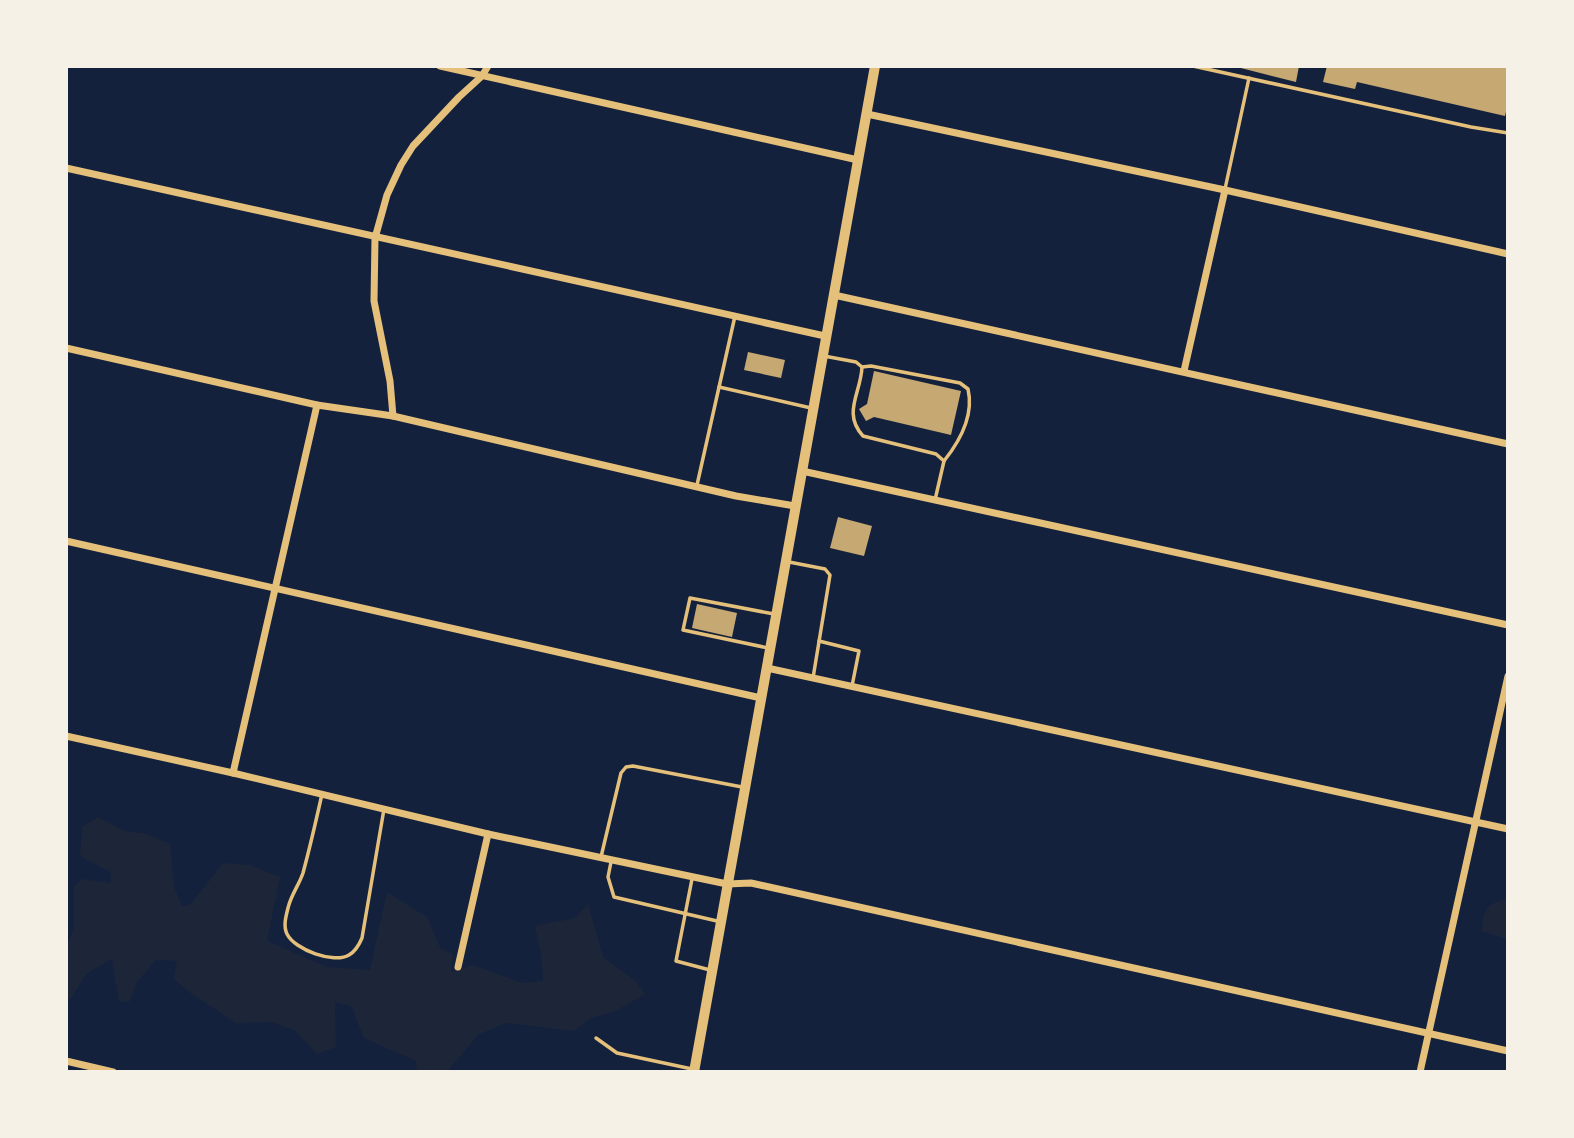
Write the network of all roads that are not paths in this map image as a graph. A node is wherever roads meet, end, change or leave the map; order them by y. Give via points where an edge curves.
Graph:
1 (440, 66) edge
2 (488, 66) edge
3 (875, 66) edge
4 (1193, 66) edge
5 (482, 76) junction
6 (1249, 78) junction
7 (867, 114) junction
8 (1507, 133) edge
9 (858, 160) junction
10 (66, 168) edge
11 (1225, 190) junction
12 (375, 237) junction
13 (1507, 254) edge
14 (834, 295) junction
15 (735, 316) junction
16 (825, 336) junction
17 (66, 348) edge
18 (822, 355) junction
19 (862, 367) junction
20 (1185, 371) junction
21 (719, 387) junction
22 (317, 405) junction
23 (813, 408) junction
24 (393, 416) junction
25 (1507, 444) edge
26 (944, 461) junction
27 (802, 471) junction
28 (697, 487) junction
29 (935, 500) junction
30 (795, 506) junction
31 (66, 541) edge
32 (785, 562) junction
33 (275, 587) junction
34 (776, 615) junction
35 (1507, 623) edge
36 (819, 641) junction
37 (770, 649) junction
38 (767, 668) junction
39 (1507, 676) edge
40 (813, 678) junction
41 (852, 687) junction
42 (761, 698) junction
43 (66, 736) edge
44 (233, 773) junction
45 (744, 788) junction
46 (322, 794) junction
47 (384, 809) junction
48 (1475, 822) junction
49 (1507, 830) edge
50 (488, 834) junction
51 (601, 858) junction
52 (611, 860) junction
53 (693, 877) junction
54 (727, 884) junction
55 (685, 914) junction
56 (720, 922) junction
57 (458, 967) dead end
58 (712, 970) junction
59 (1429, 1034) junction
60 (596, 1038) dead end
61 (1507, 1051) edge
62 (66, 1061) edge
63 (696, 1071) edge
64 (113, 1072) edge
65 (1420, 1072) edge

1 - 5 street
2 - 5 street
3 - 7 main road
4 - 6 lane
5 - 9 street
5 - 12 street via 459,96 401,165
6 - 8 lane
6 - 11 lane
7 - 9 main road
7 - 11 street
9 - 14 main road
10 - 12 street
11 - 13 street
11 - 20 street
12 - 15 street
12 - 24 street via 374,301
14 - 16 main road
14 - 20 street
15 - 16 street
15 - 21 lane
16 - 18 main road
17 - 22 street
18 - 19 lane
18 - 23 main road
19 - 26 lane via 852,415 855,427 863,436 936,454
19 - 26 lane via 960,383 968,389 964,427
20 - 25 street
21 - 23 lane
21 - 28 lane
22 - 24 street
22 - 33 street
23 - 27 main road
24 - 28 street
26 - 29 lane
27 - 29 street
27 - 30 main road
28 - 30 street
29 - 35 street
30 - 32 main road
31 - 33 street
32 - 34 main road
32 - 36 lane via 825,569 830,575
33 - 42 street
33 - 44 street
34 - 37 main road
34 - 37 lane via 690,598 683,630
36 - 40 lane
36 - 41 lane via 859,651
37 - 38 main road
38 - 40 street
38 - 42 main road
39 - 48 street
40 - 41 street
41 - 48 street
42 - 45 main road
43 - 44 street
44 - 46 street
45 - 51 lane via 626,767
45 - 54 main road
46 - 47 street
46 - 47 lane via 285,926 293,942 317,955 337,958 358,948
47 - 50 street
48 - 49 street
48 - 59 street
50 - 51 street
50 - 57 street
51 - 52 street
52 - 53 street
52 - 55 lane via 608,877 614,897
53 - 54 street
53 - 55 lane
54 - 56 main road
54 - 59 street via 751,883
55 - 56 lane
55 - 58 lane via 676,961
56 - 58 main road
58 - 63 main road
59 - 61 street
59 - 65 street
60 - 63 lane via 617,1053
62 - 64 street

